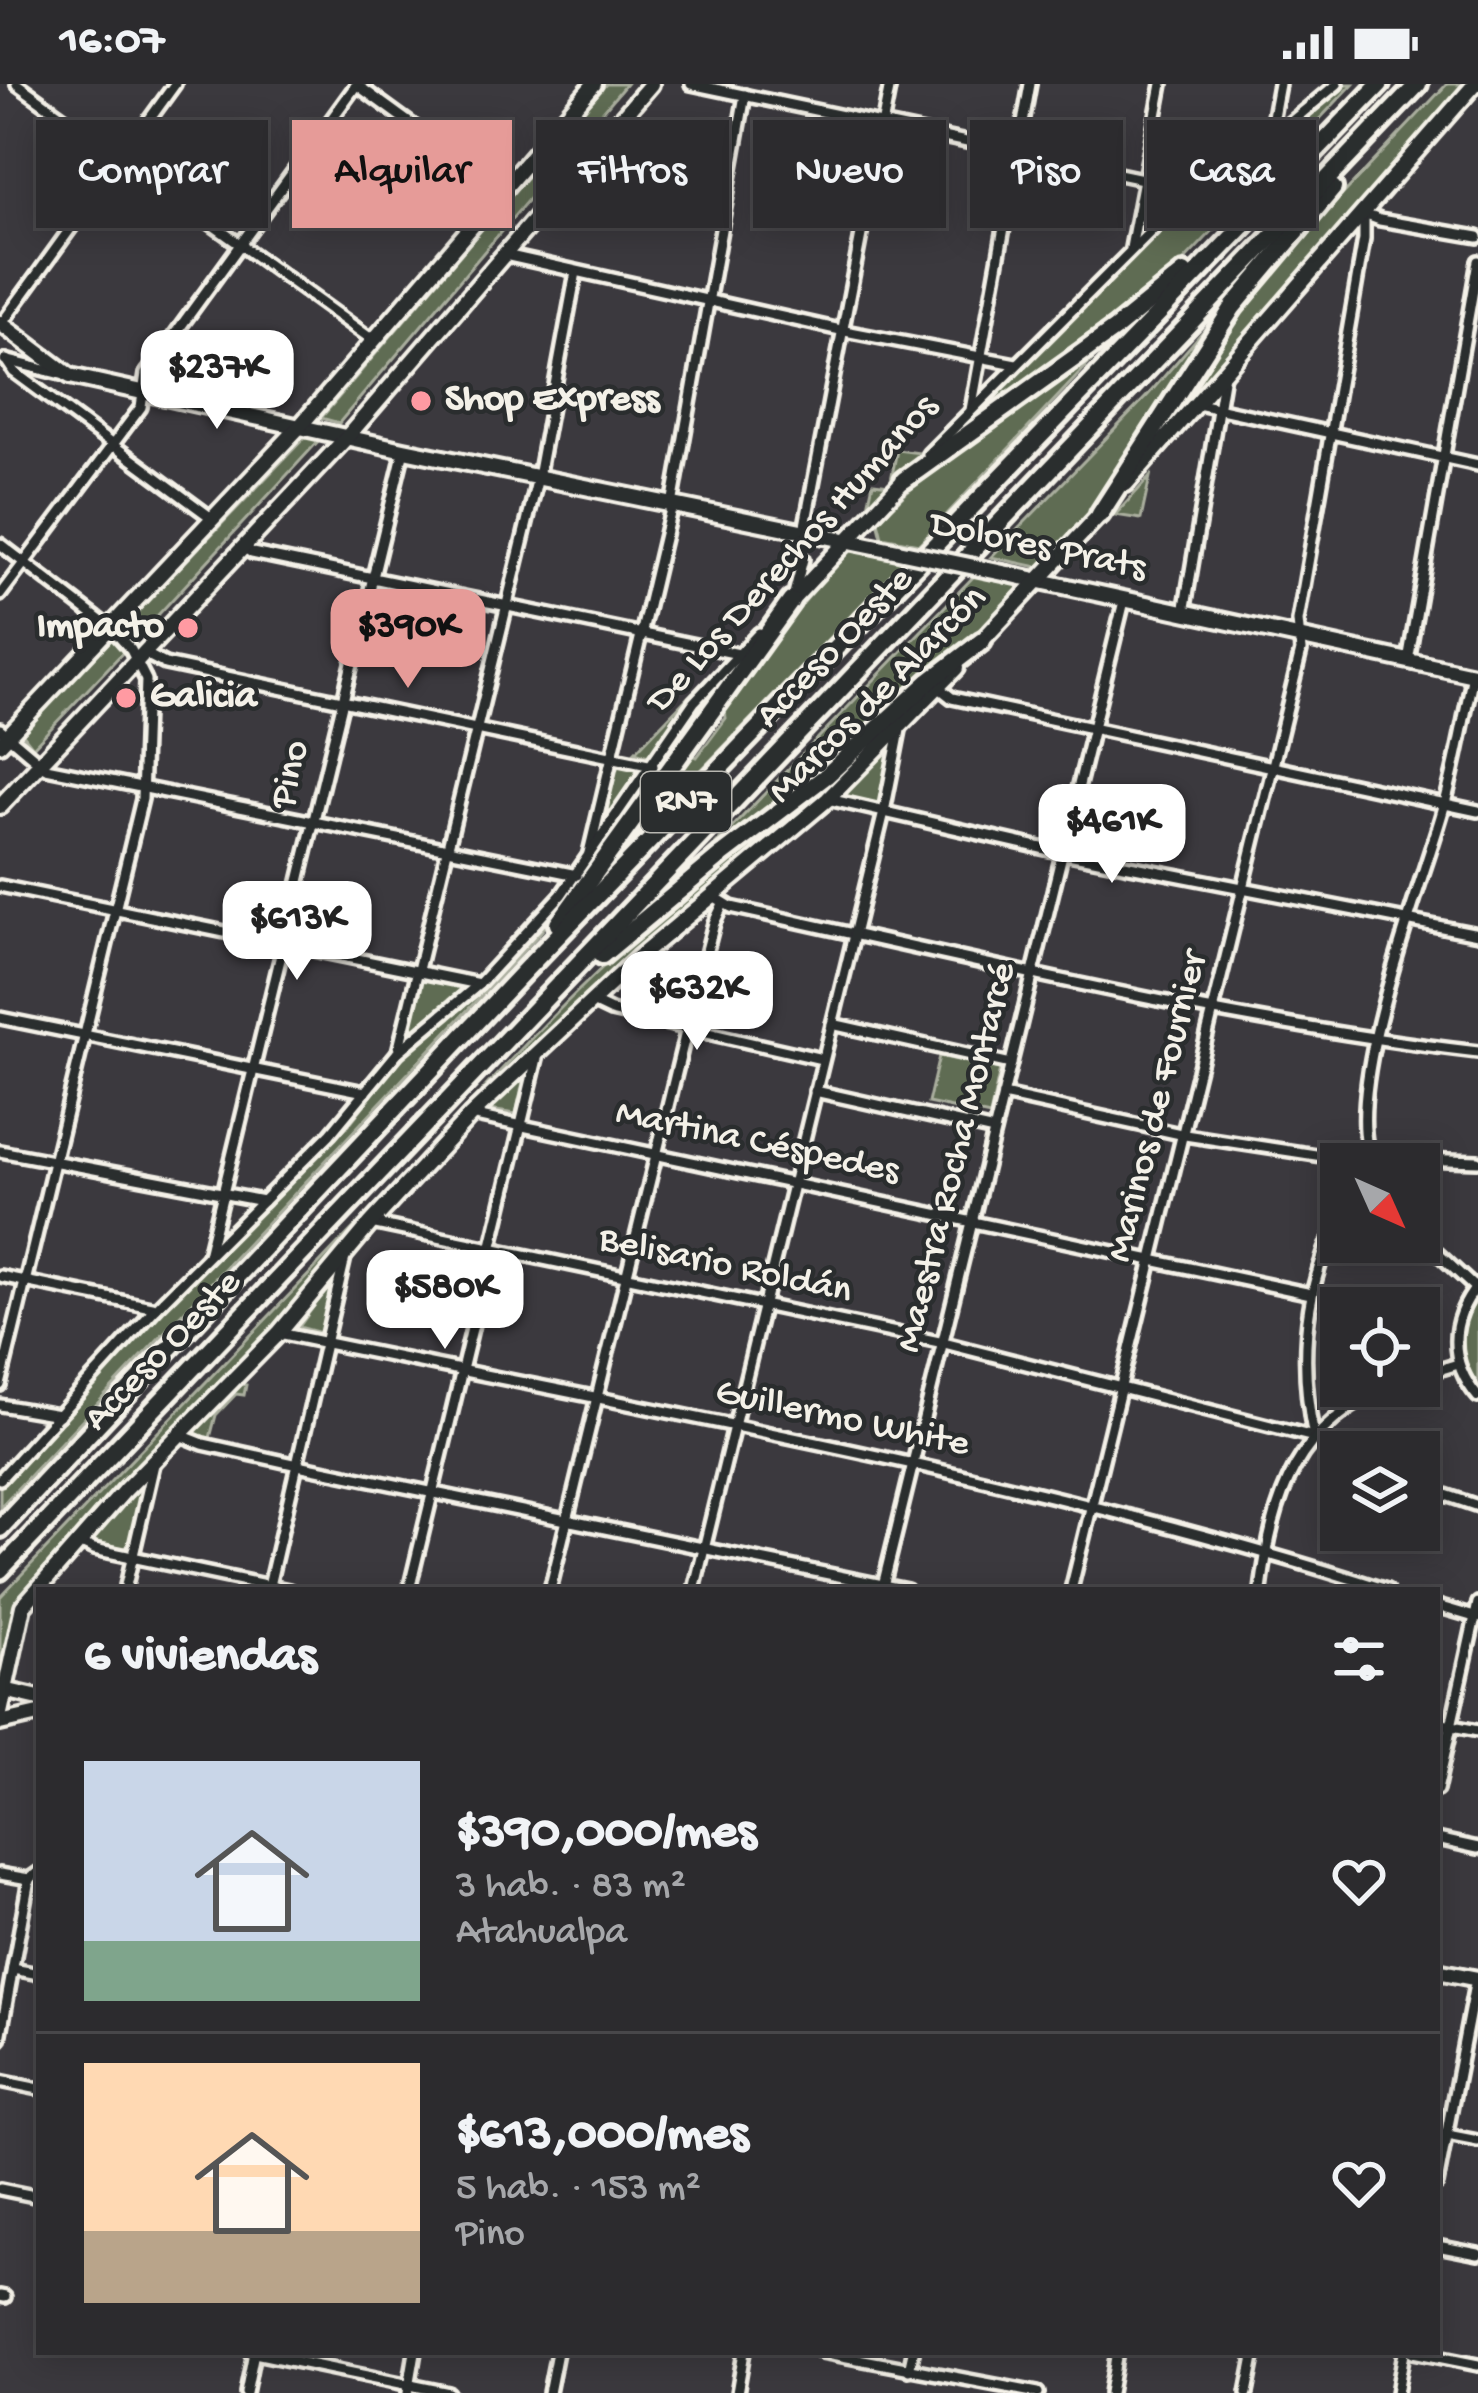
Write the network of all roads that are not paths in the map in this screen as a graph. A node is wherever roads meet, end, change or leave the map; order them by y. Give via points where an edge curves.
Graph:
1 (17, 84) edge
2 (175, 84) edge
3 (356, 84) edge
4 (594, 84) edge
5 (651, 84) edge
6 (691, 84) edge
7 (890, 84) edge
8 (1030, 84) edge
9 (1162, 84) edge
10 (1279, 84) edge
11 (1337, 84) edge
12 (1380, 84) edge
13 (1475, 84) edge
14 (1417, 86) edge
15 (746, 95) junction
16 (67, 120) edge
17 (149, 120) edge
18 (405, 120) edge
19 (864, 120) edge
20 (884, 120) edge
21 (1023, 120) edge
22 (1273, 120) edge
23 (1293, 120) edge
24 (1316, 151) edge
25 (1123, 176) edge
26 (512, 180) edge
27 (1144, 180) junction
28 (1147, 181) edge
29 (1364, 214) junction
30 (71, 228) edge
31 (216, 228) edge
32 (471, 228) edge
33 (864, 228) edge
34 (1003, 228) edge
35 (1153, 228) edge
36 (1238, 228) edge
37 (1241, 228) edge
38 (1478, 237) edge
39 (240, 245) junction
40 (1131, 248) junction
41 (504, 255) junction
42 (1478, 261) edge
43 (576, 272) junction
44 (709, 301) junction
45 (0, 325) edge
46 (845, 331) junction
47 (374, 341) junction
48 (980, 357) junction
49 (3, 360) edge
50 (1016, 364) junction
51 (1224, 374) junction
52 (70, 376) junction
53 (142, 392) junction
54 (1198, 404) junction
55 (971, 410) junction
56 (1220, 410) junction
57 (301, 424) junction
58 (1330, 434) junction
59 (347, 437) junction
60 (113, 445) junction
61 (404, 450) junction
62 (1444, 459) junction
63 (1478, 465) edge
64 (538, 477) junction
65 (904, 479) junction
66 (672, 505) junction
67 (1100, 514) junction
68 (213, 519) junction
69 (804, 531) junction
70 (848, 540) junction
71 (0, 544) edge
72 (245, 548) junction
73 (803, 559) dead end
74 (24, 562) junction
75 (371, 578) junction
76 (1040, 583) junction
77 (0, 595) edge
78 (792, 599) junction
79 (1124, 601) junction
80 (508, 605) junction
81 (1184, 613) junction
82 (110, 627) junction
83 (641, 634) junction
84 (1299, 638) junction
85 (982, 641) junction
86 (739, 654) junction
87 (140, 657) junction
88 (1408, 662) junction
89 (1476, 676) edge
90 (938, 687) junction
91 (340, 700) junction
92 (901, 725) junction
93 (476, 728) junction
94 (1093, 730) junction
95 (3, 736) edge
96 (611, 757) junction
97 (40, 764) junction
98 (653, 766) junction
99 (1272, 768) junction
100 (144, 788) junction
101 (828, 799) junction
102 (1445, 804) junction
103 (0, 806) edge
104 (1478, 811) edge
105 (884, 812) junction
106 (312, 822) junction
107 (447, 850) junction
108 (1063, 853) junction
109 (586, 862) junction
110 (577, 875) junction
111 (0, 886) edge
112 (1243, 890) junction
113 (719, 900) junction
114 (117, 910) junction
115 (1409, 922) junction
116 (854, 934) junction
117 (1478, 934) edge
118 (283, 945) junction
119 (526, 969) junction
120 (418, 971) junction
121 (1034, 971) junction
122 (479, 984) junction
123 (555, 993) junction
124 (590, 1001) junction
125 (1213, 1010) junction
126 (0, 1018) edge
127 (832, 1024) junction
128 (688, 1028) junction
129 (86, 1036) junction
130 (1374, 1040) junction
131 (539, 1050) junction
132 (398, 1052) junction
133 (1478, 1052) edge
134 (822, 1059) junction
135 (1011, 1064) junction
136 (253, 1070) junction
137 (814, 1090) junction
138 (365, 1092) junction
139 (1003, 1095) junction
140 (471, 1115) junction
141 (523, 1126) junction
142 (994, 1131) junction
143 (1185, 1135) junction
144 (1370, 1143) edge
145 (0, 1150) edge
146 (658, 1154) junction
147 (1320, 1156) edge
148 (1440, 1160) edge
149 (1478, 1161) edge
150 (56, 1162) junction
151 (794, 1181) junction
152 (222, 1196) junction
153 (263, 1202) junction
154 (975, 1220) junction
155 (370, 1223) junction
156 (491, 1250) junction
157 (346, 1253) junction
158 (208, 1255) junction
159 (1440, 1255) edge
160 (1154, 1258) junction
161 (1320, 1262) edge
162 (0, 1276) edge
163 (627, 1278) junction
164 (26, 1282) junction
165 (1476, 1287) edge
166 (1311, 1294) junction
167 (764, 1306) junction
168 (155, 1308) junction
169 (279, 1333) junction
170 (944, 1342) junction
171 (328, 1343) junction
172 (1458, 1364) junction
173 (1440, 1370) edge
174 (463, 1371) junction
175 (0, 1385) edge
176 (1123, 1386) junction
177 (1478, 1397) edge
178 (598, 1400) junction
179 (0, 1405) edge
180 (1352, 1407) edge
181 (59, 1415) junction
182 (733, 1427) junction
183 (178, 1434) junction
184 (1314, 1437) junction
185 (1320, 1440) edge
186 (155, 1458) junction
187 (913, 1463) junction
188 (298, 1465) junction
189 (0, 1479) edge
190 (433, 1492) junction
191 (1440, 1493) edge
192 (1478, 1506) edge
193 (1092, 1507) junction
194 (568, 1519) junction
195 (0, 1528) edge
196 (81, 1543) junction
197 (705, 1548) junction
198 (1265, 1551) junction
199 (132, 1557) junction
200 (0, 1570) edge
201 (40, 1587) edge
202 (125, 1587) edge
203 (264, 1587) edge
204 (268, 1587) edge
205 (410, 1587) edge
206 (551, 1587) edge
207 (695, 1587) edge
208 (883, 1587) edge
209 (1072, 1587) edge
210 (1261, 1587) edge
211 (1378, 1587) edge
212 (36, 1592) edge
213 (1478, 1603) edge
214 (1440, 1607) edge
215 (1476, 1618) edge
216 (4, 1690) junction
217 (36, 1697) edge
218 (0, 1713) edge
219 (36, 1715) edge
220 (0, 1723) edge
221 (1440, 1724) edge
222 (1452, 1727) junction
223 (1478, 1731) edge
224 (1440, 1777) edge
225 (1440, 1840) edge
226 (1478, 1848) edge
227 (0, 1874) edge
228 (34, 1876) edge
229 (13, 1969) junction
230 (1440, 1972) edge
231 (36, 1973) edge
232 (1477, 1979) edge
233 (0, 2034) edge
234 (0, 2080) edge
235 (36, 2088) edge
236 (1442, 2134) edge
237 (1478, 2141) edge
238 (0, 2189) edge
239 (36, 2197) edge
240 (1440, 2247) edge
241 (1478, 2254) edge
242 (252, 2355) edge
243 (266, 2355) edge
244 (415, 2355) edge
245 (556, 2355) edge
246 (743, 2355) edge
247 (836, 2355) edge
248 (912, 2355) edge
249 (1116, 2355) edge
250 (1254, 2355) edge
251 (1407, 2355) edge
252 (1424, 2355) edge
253 (1478, 2365) edge
254 (910, 2370) junction
255 (409, 2389) edge
256 (246, 2393) edge
257 (449, 2393) edge
258 (549, 2393) edge
259 (737, 2393) edge
260 (1038, 2393) edge
261 (1110, 2393) edge
262 (1247, 2393) edge
263 (1397, 2393) edge

1 - 16 street
2 - 17 street
3 - 18 street
3 - 39 street
4 - 26 street
5 - 41 street
6 - 15 street
7 - 20 street
8 - 21 street
9 - 27 street
10 - 22 street
11 - 23 street, De Los Derechos Humanos
12 - 24 highway, Acceso Oeste / RN7
13 - 29 street, Marcos de Alarcón
14 - 67 highway via 1234,307
14 - 123 highway, Acceso Oeste / RN7
15 - 19 street
15 - 44 street
25 - 27 street
27 - 28 street
27 - 40 street
29 - 38 street
29 - 51 street, Marcos de Alarcón
29 - 58 street, Marinos de Fournier
30 - 45 street
31 - 39 street
32 - 47 street
33 - 46 street
34 - 48 street
35 - 40 street, De Los Derechos Humanos
36 - 65 highway via 1115,329
37 - 119 highway, Acceso Oeste / RN7
39 - 47 street
39 - 53 street via 146,374
40 - 50 street, De Los Derechos Humanos
41 - 43 street
41 - 59 street
42 - 62 street
43 - 44 street
43 - 64 street
44 - 46 street
44 - 66 street
45 - 52 street
46 - 48 street
46 - 69 street
47 - 57 street
48 - 50 street
48 - 55 street
49 - 52 street
49 - 60 street
50 - 55 street, De Los Derechos Humanos
51 - 54 street, Marcos de Alarcón
51 - 56 street
52 - 53 street, Dolores Prats
53 - 57 street, Dolores Prats
53 - 60 street via 141,407
54 - 56 street
54 - 67 street, Marcos de Alarcón
55 - 65 street, De Los Derechos Humanos
56 - 58 street
56 - 81 street
57 - 59 street, Dolores Prats
57 - 68 street
58 - 62 street
58 - 84 street, Marinos de Fournier
59 - 61 street, Dolores Prats
59 - 72 street
60 - 68 street
60 - 74 street
61 - 64 street, Dolores Prats
61 - 75 street, Pino
62 - 63 street
62 - 88 street
64 - 66 street, Dolores Prats
64 - 80 street
65 - 70 street, De Los Derechos Humanos
66 - 69 street, Dolores Prats
66 - 83 street
67 - 76 street, Marcos de Alarcón
68 - 82 street
69 - 70 street, Dolores Prats
70 - 76 street, Dolores Prats, bridge
70 - 78 street, De Los Derechos Humanos
71 - 74 street
72 - 75 street
72 - 87 street
73 - 78 street
74 - 77 street
74 - 82 street
75 - 80 street
75 - 91 street, Pino
76 - 79 street, Dolores Prats
76 - 85 street, Marcos de Alarcón
78 - 86 street, De Los Derechos Humanos
78 - 119 highway
79 - 81 street, Dolores Prats
79 - 94 street, Maestra Rocha Montarcé
80 - 83 street
80 - 93 street
81 - 84 street, Dolores Prats
82 - 87 street
82 - 95 street
83 - 86 street
83 - 96 street
84 - 88 street, Dolores Prats
84 - 99 street, Marinos de Fournier
85 - 90 street, Marcos de Alarcón
85 - 123 highway
86 - 98 street, De Los Derechos Humanos via 694,702
87 - 91 street
87 - 97 street
87 - 100 street
88 - 89 street, Dolores Prats
89 - 102 street
90 - 92 street, Marcos de Alarcón
90 - 94 street via 952,698
91 - 93 street
91 - 106 street, Pino
92 - 101 street, Marcos de Alarcón
92 - 105 street
93 - 96 street
93 - 107 street
94 - 99 street
94 - 108 street, Maestra Rocha Montarcé
95 - 97 street
96 - 98 street
96 - 109 street
97 - 100 street
97 - 103 street
98 - 109 street, De Los Derechos Humanos
99 - 102 street
99 - 112 street, Marinos de Fournier
100 - 106 street
100 - 114 street
101 - 105 street
101 - 113 street, Marcos de Alarcón
102 - 104 street
102 - 115 street
105 - 108 street
105 - 116 street
106 - 107 street
106 - 118 street, Pino
107 - 110 street
107 - 120 street
108 - 112 street
108 - 121 street, Maestra Rocha Montarcé
109 - 110 street, De Los Derechos Humanos
110 - 122 street, De Los Derechos Humanos
111 - 114 street
112 - 115 street
112 - 125 street, Marinos de Fournier
113 - 116 street
113 - 124 street, Marcos de Alarcón
113 - 128 street
114 - 118 street
114 - 129 street
115 - 117 street
115 - 130 street
116 - 121 street
116 - 127 street
118 - 120 street
118 - 136 street, Pino
119 - 195 highway, Acceso Oeste / RN7
120 - 122 street
120 - 132 street
121 - 125 street
121 - 135 street, Maestra Rocha Montarcé
122 - 132 street, De Los Derechos Humanos
123 - 200 highway, Acceso Oeste / RN7
124 - 128 street
124 - 131 street, Marcos de Alarcón
125 - 130 street
125 - 143 street, Marinos de Fournier
126 - 129 street
127 - 134 street
127 - 135 street
128 - 134 street
128 - 146 street
129 - 136 street
129 - 150 street
130 - 133 street
130 - 144 street via 1364,1085
131 - 140 street, Marcos de Alarcón
131 - 141 street
132 - 138 street, De Los Derechos Humanos
134 - 137 street
135 - 139 street, Maestra Rocha Montarcé
136 - 138 street
136 - 152 street, Pino
137 - 142 street
137 - 151 street
138 - 153 street, De Los Derechos Humanos
139 - 142 street, Maestra Rocha Montarcé
139 - 143 street
140 - 141 street, Martina Céspedes
140 - 155 street, Marcos de Alarcón
141 - 146 street, Martina Céspedes
141 - 156 street
142 - 154 street, Maestra Rocha Montarcé
143 - 147 street
143 - 160 street, Marinos de Fournier
145 - 150 street
146 - 151 street, Martina Céspedes
146 - 163 street
148 - 149 street
150 - 152 street
150 - 164 street
151 - 154 street, Martina Céspedes
151 - 167 street
152 - 153 street
152 - 158 street, Pino
153 - 158 street, De Los Derechos Humanos
154 - 160 street, Martina Céspedes
154 - 170 street, Maestra Rocha Montarcé
155 - 156 street, Belisario Roldán
155 - 157 street, Marcos de Alarcón
156 - 163 street, Belisario Roldán
156 - 174 street
157 - 169 street, Marcos de Alarcón
157 - 171 street
158 - 168 street, De Los Derechos Humanos
159 - 165 street
160 - 166 street, Martina Céspedes
160 - 176 street, Marinos de Fournier
161 - 166 street
162 - 164 street
163 - 167 street, Belisario Roldán
163 - 178 street
164 - 168 street
164 - 175 street
165 - 172 street via 1460,1310
166 - 184 street via 1305,1330
167 - 170 street, Belisario Roldán
167 - 182 street
168 - 181 street, De Los Derechos Humanos
169 - 171 street, Guillermo White
169 - 183 street, Marcos de Alarcón
170 - 176 street, Belisario Roldán
170 - 187 street, Maestra Rocha Montarcé
171 - 174 street, Guillermo White
171 - 188 street
172 - 173 street
172 - 177 street
174 - 178 street, Guillermo White
174 - 190 street
176 - 184 street, Belisario Roldán
176 - 193 street, Marinos de Fournier
178 - 182 street, Guillermo White
178 - 194 street
179 - 181 street
180 - 184 street
181 - 189 street, De Los Derechos Humanos
182 - 187 street, Guillermo White
182 - 197 street
183 - 186 street, Marcos de Alarcón
183 - 188 street
184 - 185 street, Belisario Roldán
184 - 198 street via 1283,1488
186 - 196 street, Marcos de Alarcón
186 - 199 street
187 - 193 street, Guillermo White
187 - 208 street, Maestra Rocha Montarcé
188 - 190 street
188 - 204 street
190 - 194 street
190 - 205 street
191 - 192 street
193 - 198 street, Guillermo White
193 - 209 street, Marinos de Fournier
194 - 197 street
194 - 206 street
196 - 199 street
196 - 201 street, Marcos de Alarcón
197 - 207 street
197 - 208 street
198 - 210 street
198 - 211 street, Guillermo White
199 - 202 street
199 - 203 street
212 - 216 street, Marcos de Alarcón via 23,1606
213 - 215 street
214 - 215 street
215 - 222 street
216 - 217 street
216 - 218 street, Marcos de Alarcón
219 - 220 street
221 - 222 street
222 - 223 street
222 - 224 street
225 - 226 street
227 - 228 street
228 - 229 street
229 - 231 street
229 - 233 street
230 - 232 street
232 - 236 street
234 - 235 street
236 - 237 street
238 - 239 street
240 - 241 street
242 - 256 street
243 - 255 street
244 - 255 street
245 - 258 street
246 - 259 street
247 - 254 street
248 - 254 street
249 - 261 street
250 - 262 street
251 - 263 street
252 - 253 street
254 - 260 street
255 - 257 street

